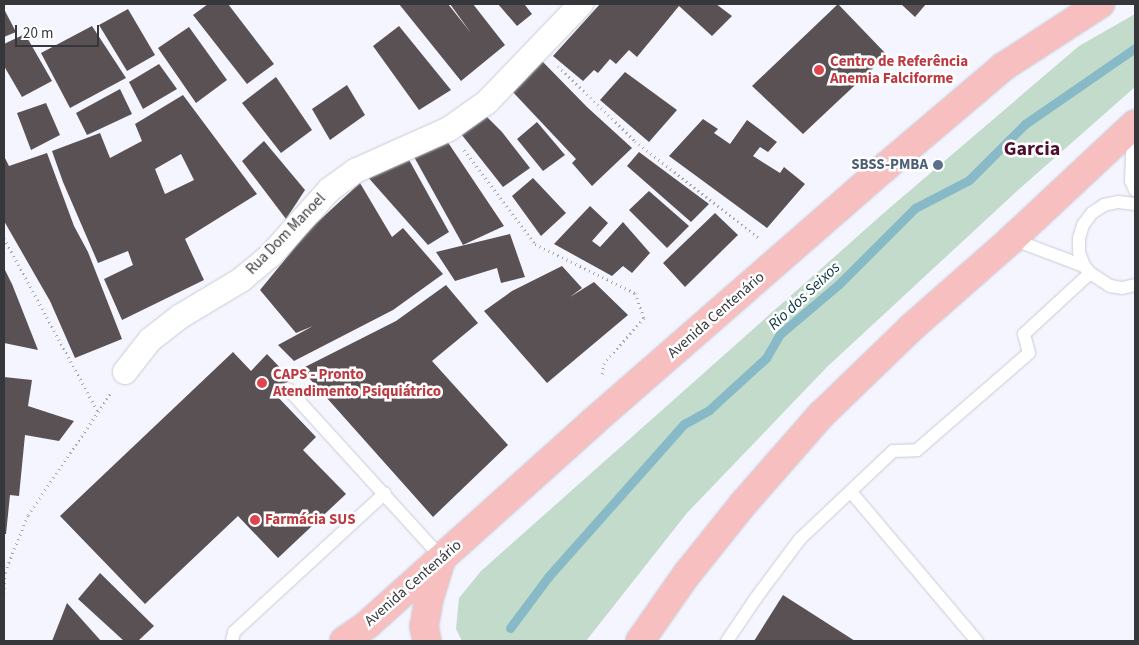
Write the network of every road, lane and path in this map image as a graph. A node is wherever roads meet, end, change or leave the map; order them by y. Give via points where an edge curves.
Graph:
1 (581, 4) edge
2 (1100, 4) edge
3 (539, 48) junction
4 (1135, 124) edge
5 (449, 129) junction
6 (1135, 190) edge
7 (1135, 204) edge
8 (4, 238) edge
9 (1012, 239) junction
10 (782, 257) junction
11 (1087, 270) junction
12 (1135, 285) edge
13 (125, 372) joint
14 (288, 389) dead end
15 (98, 412) junction
16 (594, 421) junction
17 (851, 492) junction
18 (385, 493) junction
19 (442, 558) junction
20 (4, 594) edge
21 (640, 640) edge
22 (232, 641) edge
23 (344, 641) edge
24 (427, 641) edge
25 (727, 641) edge
26 (977, 641) edge

1 - 3 street, Rua Dom Manoel
2 - 10 main road, Avenida Centenário via 1003,67
3 - 5 street, Rua Dom Manoel via 487,102
3 - 10 path via 635,141
4 - 6 lane via 1131,158
4 - 9 main road
5 - 13 street, Rua Dom Manoel via 355,171 329,190 270,256 241,280 181,316 150,340
5 - 16 path via 535,244 635,293 644,318 604,363
7 - 11 lane via 1118,202 1104,205 1083,224 1079,252
8 - 15 path
9 - 11 lane
9 - 21 main road via 912,327 820,415 686,574
10 - 16 main road, Avenida Centenário
11 - 12 lane via 1110,286
11 - 17 lane via 1024,334 1029,353 917,450 893,451
13 - 15 path
14 - 18 lane
15 - 20 path via 28,515 5,572
16 - 19 main road, Avenida Centenário
17 - 25 lane via 800,539
17 - 26 lane
18 - 19 lane
18 - 22 lane via 234,632
19 - 23 main road, Avenida Centenário
19 - 24 main road via 429,599 424,627

